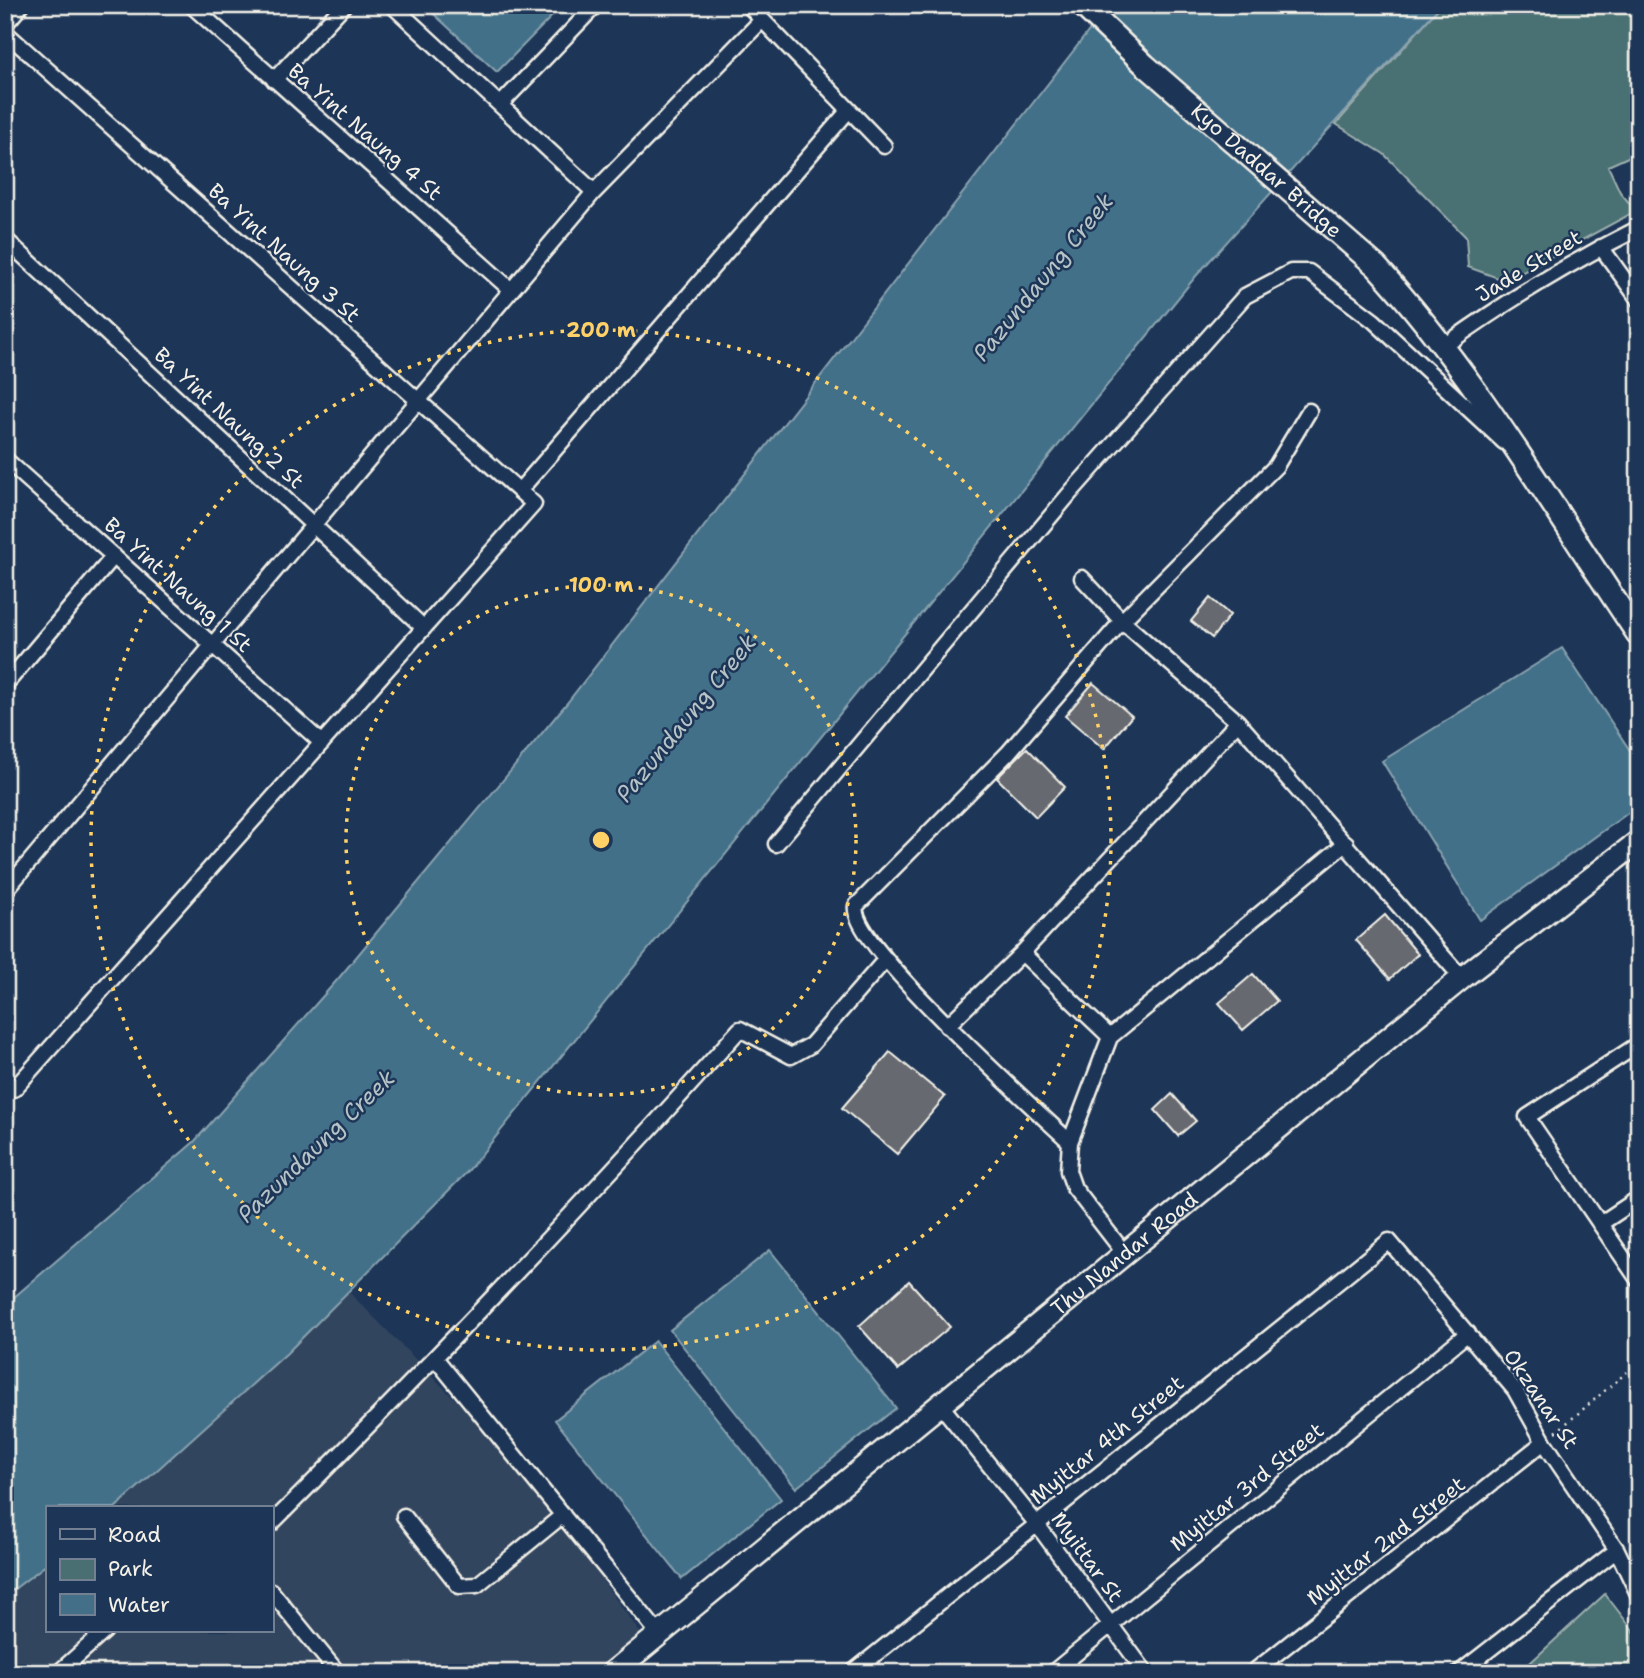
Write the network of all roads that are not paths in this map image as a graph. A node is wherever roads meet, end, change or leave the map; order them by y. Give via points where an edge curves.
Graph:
1 (17, 5) edge
2 (191, 5) edge
3 (344, 5) edge
4 (392, 5) edge
5 (596, 5) edge
6 (748, 5) edge
7 (1082, 5) edge
8 (5, 19) edge
9 (762, 20) junction
10 (5, 32) edge
11 (274, 80) junction
12 (500, 105) junction
13 (849, 110) junction
14 (884, 146) dead end
15 (594, 191) junction
16 (1639, 228) edge
17 (5, 239) edge
18 (1601, 247) junction
19 (511, 290) junction
20 (1639, 299) edge
21 (1440, 342) junction
22 (420, 402) junction
23 (1309, 411) dead end
24 (1517, 455) junction
25 (8, 467) edge
26 (520, 491) junction
27 (315, 527) junction
28 (114, 556) junction
29 (1082, 578) dead end
30 (1122, 621) junction
31 (1636, 626) edge
32 (424, 628) junction
33 (211, 644) junction
34 (5, 685) edge
35 (1238, 722) junction
36 (322, 743) junction
37 (1639, 841) edge
38 (1346, 842) junction
39 (776, 844) dead end
40 (5, 891) edge
41 (1022, 953) junction
42 (886, 958) junction
43 (1462, 978) junction
44 (947, 1026) junction
45 (1110, 1037) junction
46 (1639, 1044) edge
47 (8, 1089) edge
48 (1070, 1142) junction
49 (1639, 1198) edge
50 (1600, 1224) junction
51 (1389, 1241) joint
52 (1125, 1254) junction
53 (1639, 1281) edge
54 (1468, 1333) junction
55 (436, 1359) junction
56 (939, 1403) junction
57 (1544, 1442) junction
58 (563, 1515) junction
59 (404, 1517) dead end
60 (273, 1522) edge
61 (1036, 1523) junction
62 (1616, 1550) junction
63 (273, 1593) edge
64 (1639, 1595) edge
65 (1112, 1626) junction
66 (104, 1632) edge
67 (659, 1634) junction
68 (58, 1673) edge
69 (338, 1673) edge
70 (612, 1673) edge
71 (852, 1673) edge
72 (1052, 1673) edge
73 (1146, 1673) edge
74 (1252, 1673) edge
75 (1459, 1673) edge

1 - 8 main road
2 - 11 street, Ba Yint Naung 4 St
3 - 11 street
4 - 12 street
5 - 12 street
6 - 9 street
7 - 21 main road, Kyo Daddar Bridge via 1376,266
9 - 13 street
9 - 15 street
10 - 22 street, Ba Yint Naung 3 St
11 - 19 street, Ba Yint Naung 4 St
12 - 15 street
13 - 14 street
13 - 26 street
15 - 19 street
16 - 18 street, Jade Street
17 - 27 street, Ba Yint Naung 2 St
18 - 20 street
18 - 21 street, Jade Street
19 - 22 street
21 - 24 main road, Kyo Daddar Bridge
22 - 26 street, Ba Yint Naung 3 St
22 - 27 street
23 - 30 street via 1276,466
24 - 31 main road, Kyo Daddar Bridge
24 - 39 street via 1374,321 1309,272 1291,272 1245,296 1071,492
25 - 28 street, Ba Yint Naung 1 St
26 - 32 street, Ba Yint Naung 3 St via 534,504
27 - 32 street, Ba Yint Naung 2 St
27 - 33 street
28 - 33 street, Ba Yint Naung 1 St
28 - 34 street
29 - 30 street
30 - 35 street
30 - 42 street via 1009,753 856,906 857,920
32 - 36 street
33 - 36 street, Ba Yint Naung 1 St
33 - 40 street
35 - 38 street
35 - 41 street
36 - 47 street
37 - 43 main road, Thu Nandar Road
38 - 43 street
38 - 45 street
41 - 44 street
41 - 45 street
42 - 44 street
42 - 55 street via 811,1045 791,1056 740,1029
43 - 52 main road, Thu Nandar Road
44 - 48 street
45 - 48 street
46 - 50 street via 1527,1117
48 - 52 street via 1070,1180
49 - 50 street
50 - 53 street
51 - 54 street, Okzanar St
51 - 61 street, Myittar 4th Street
52 - 56 main road, Thu Nandar Road
54 - 57 street, Okzanar St via 1515,1390
54 - 65 street, Myittar 3rd Street
55 - 58 street
55 - 60 street
56 - 61 street, Myittar St
56 - 67 main road, Thu Nandar Road
57 - 62 street, Okzanar St
57 - 74 street, Myittar 2nd Street
58 - 59 street via 477,1585 467,1588 459,1586
58 - 67 street
61 - 65 street, Myittar St
61 - 71 street, Myittar 4th Street
62 - 64 street, Okzanar St
62 - 75 street
63 - 69 street
65 - 72 street, Myittar 3rd Street
65 - 73 street, Myittar St
66 - 68 street
67 - 70 main road, Thu Nandar Road

